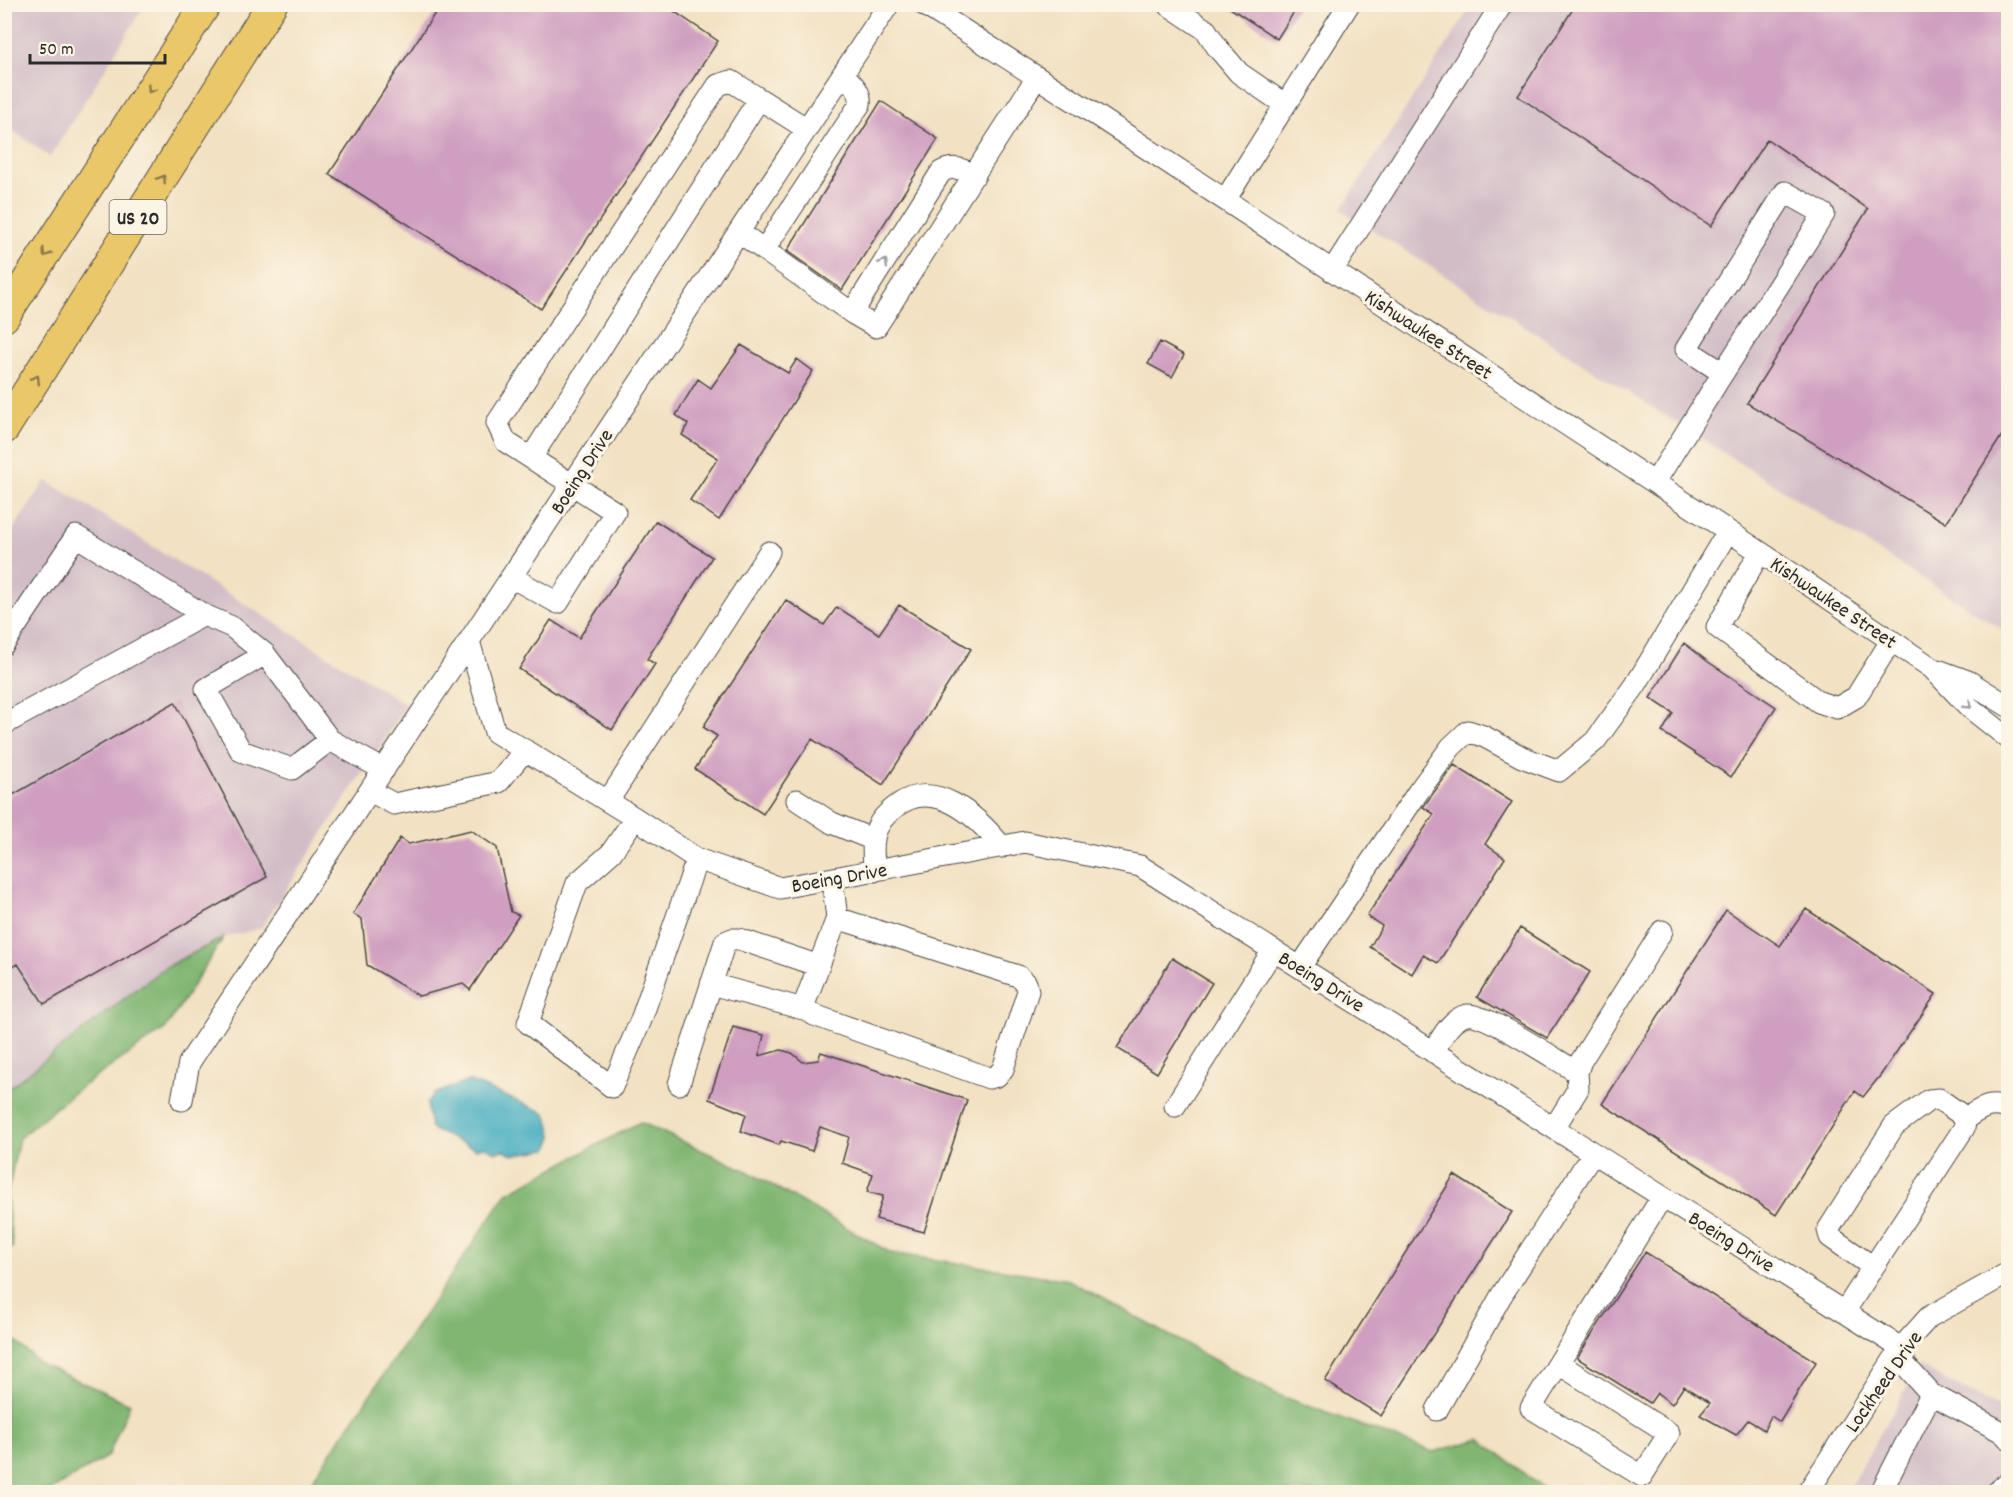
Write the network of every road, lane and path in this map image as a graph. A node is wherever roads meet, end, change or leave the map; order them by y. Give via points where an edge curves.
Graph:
1 (206, 4) edge
2 (272, 4) edge
3 (889, 4) edge
4 (923, 4) edge
5 (1167, 4) edge
6 (1349, 4) edge
7 (1502, 4) edge
8 (843, 74) junction
9 (1037, 78) junction
10 (759, 99) junction
11 (1284, 104) junction
12 (807, 129) junction
13 (975, 175) junction
14 (1225, 200) junction
15 (739, 232) junction
16 (764, 250) junction
17 (1332, 271) junction
18 (852, 313) junction
19 (4, 317) edge
20 (1723, 373) junction
21 (4, 429) edge
22 (531, 458) junction
23 (1654, 482) junction
24 (572, 485) junction
25 (1728, 531) junction
26 (769, 552) dead end
27 (1760, 552) junction
28 (511, 577) junction
29 (204, 615) junction
30 (469, 641) junction
31 (1891, 641) junction
32 (4, 644) edge
33 (266, 654) junction
34 (1932, 668) junction
35 (2008, 706) edge
36 (6, 721) edge
37 (2008, 738) edge
38 (330, 740) junction
39 (525, 750) junction
40 (384, 770) junction
41 (370, 791) junction
42 (797, 800) dead end
43 (608, 801) junction
44 (635, 818) junction
45 (874, 840) junction
46 (1002, 847) junction
47 (697, 859) junction
48 (874, 871) junction
49 (832, 879) junction
50 (837, 918) junction
51 (1662, 930) dead end
52 (1273, 950) junction
53 (819, 966) junction
54 (1300, 967) junction
55 (711, 984) junction
56 (807, 1010) junction
57 (1433, 1052) junction
58 (1577, 1072) junction
59 (679, 1084) dead end
60 (182, 1100) dead end
61 (1175, 1106) dead end
62 (2008, 1108) edge
63 (1966, 1118) junction
64 (1554, 1128) junction
65 (1593, 1153) junction
66 (1662, 1197) junction
67 (1873, 1267) junction
68 (2008, 1273) edge
69 (1844, 1312) junction
70 (1901, 1348) junction
71 (1558, 1364) junction
72 (1931, 1394) junction
73 (1437, 1410) dead end
74 (2008, 1438) edge
75 (2008, 1482) edge
76 (1808, 1492) edge
77 (1881, 1492) edge
78 (1997, 1492) edge

1 -> 19 highway, US 20
21 -> 2 highway, US 20
3 - 8 street, Boeing Drive
4 - 9 street, Kishwaukee Street
5 - 11 street via 1206,30 1239,73
6 - 11 street
7 - 17 street
8 - 12 street, Boeing Drive
8 - 16 street via 857,90 860,104
9 - 13 street
9 - 14 street, Kishwaukee Street
10 - 12 street
10 - 22 street
10 - 22 street via 731,81 718,85 497,423 506,442
11 - 14 street
12 - 15 street, Boeing Drive
18 -> 13 street via 941,172 959,168
13 - 18 street via 880,330
14 - 17 street, Kishwaukee Street
15 - 16 street
15 - 24 street, Boeing Drive
16 - 18 street
17 - 23 street, Kishwaukee Street
20 - 20 street via 1686,349 1785,192 1824,214
20 - 23 street
22 - 24 street
23 - 25 street, Kishwaukee Street
24 - 28 street, Boeing Drive
24 - 28 street via 615,512 558,603
25 - 27 street, Kishwaukee Street
25 - 54 street via 1635,686 1595,741 1559,771 1468,732 1451,747 1418,792
26 - 43 street
27 - 31 street, Kishwaukee Street
27 - 31 street via 1717,627 1819,702 1837,708 1856,697
28 - 30 street, Boeing Drive
29 - 32 street via 76,536
29 - 33 street via 232,627
29 - 36 street
30 - 39 street, Boeing Drive via 495,732
30 - 40 street
31 - 34 street, Kishwaukee Street
33 - 38 street
33 - 38 street via 206,689 241,751 292,770
34 - 35 street, Kishwaukee Street via 1968,681
34 -> 37 street, Kishwaukee Street via 1969,707
38 - 40 street
39 - 41 street via 499,782 394,804
39 - 43 street, Boeing Drive
40 - 41 street
41 - 60 street via 189,1063
42 - 45 street via 832,823
43 - 44 street, Boeing Drive
44 - 47 street, Boeing Drive
44 - 47 street via 611,854 577,883 528,1023 612,1087 641,1020
45 - 46 street via 880,820 902,801 925,795 947,800 983,824
45 - 48 street
46 - 48 street, Boeing Drive
46 - 52 street, Boeing Drive via 1025,842 1140,866
47 - 49 street, Boeing Drive via 780,888
48 - 49 street, Boeing Drive
49 - 50 street
50 - 53 street
50 - 56 street via 1018,976 1026,983 1028,991 1003,1069 988,1078
51 - 58 street
52 - 54 street, Boeing Drive
52 - 61 street
53 - 55 street via 732,939 724,942
53 - 56 street via 805,1002
54 - 57 street, Boeing Drive
55 - 56 street
55 - 59 street
57 - 58 street via 1448,1028 1468,1014 1486,1018
57 - 64 street, Boeing Drive
58 - 64 street via 1578,1089
62 - 63 street via 1983,1107
63 - 67 street via 1964,1128
63 - 67 street via 1939,1099 1929,1100 1894,1126 1828,1230 1830,1237
64 - 65 street, Boeing Drive
65 - 66 street, Boeing Drive
65 - 73 street via 1501,1296
66 - 69 street, Boeing Drive
66 - 71 street
67 - 69 street
68 - 70 street, Lockheed Drive via 1929,1317
69 - 70 street, Boeing Drive
70 - 72 street via 1905,1365
70 - 76 street, Lockheed Drive
71 - 71 street via 1531,1408 1642,1476 1669,1433
72 - 74 street
72 - 77 street
75 - 78 street

